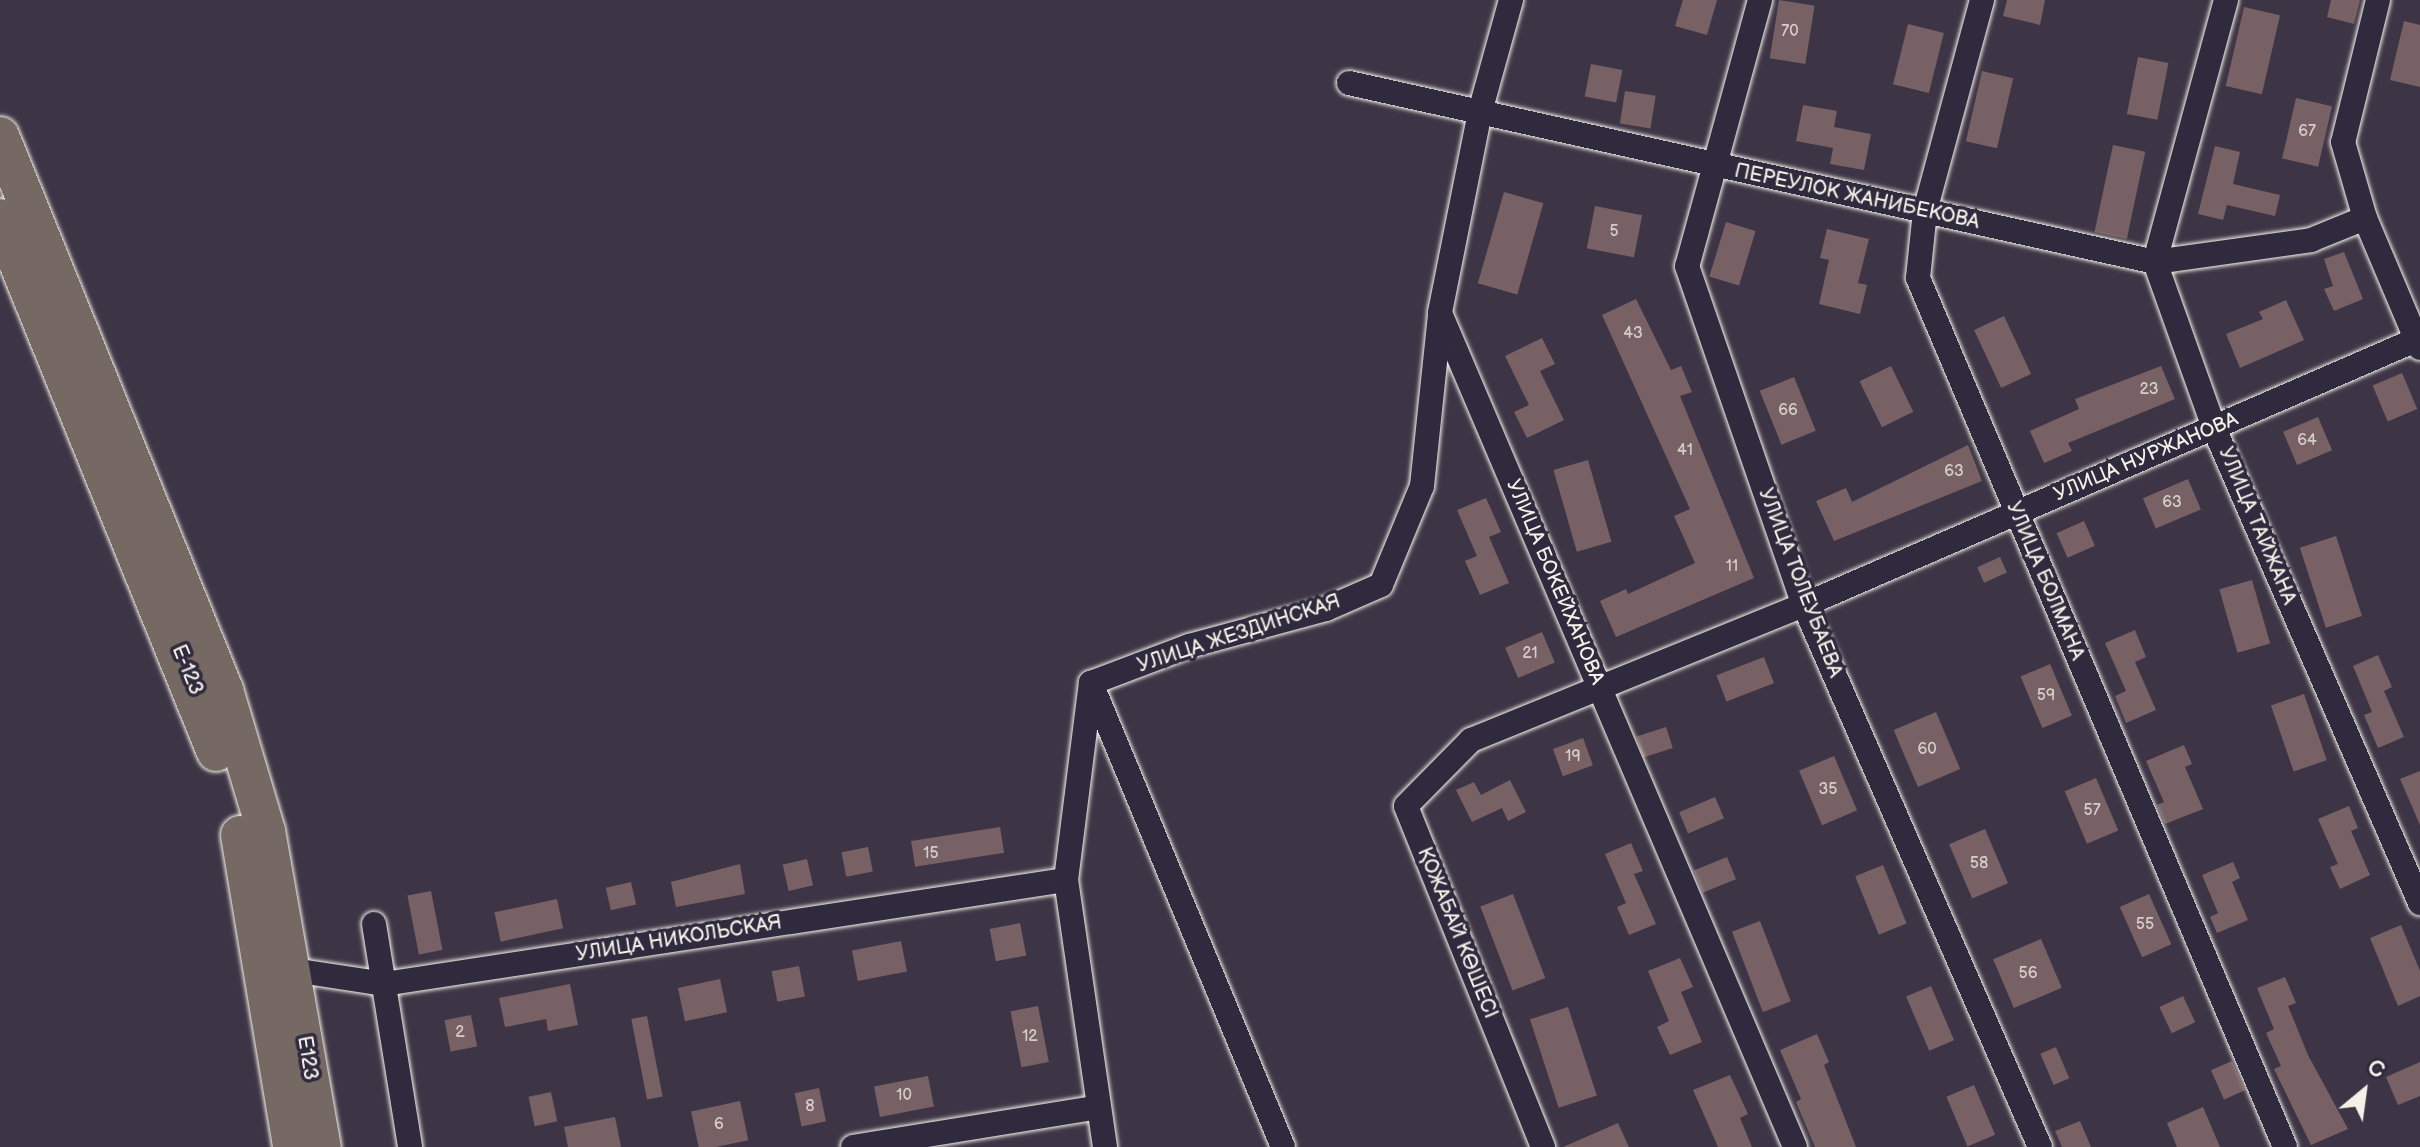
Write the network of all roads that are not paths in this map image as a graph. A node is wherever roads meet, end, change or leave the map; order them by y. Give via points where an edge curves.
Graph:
1 (1511, 0) edge
2 (1760, 0) edge
3 (1982, 0) edge
4 (2226, 0) edge
5 (2378, 0) edge
6 (1349, 83) dead end
7 (1480, 112) junction
8 (0, 136) edge
9 (1714, 168) junction
10 (1925, 211) junction
11 (0, 218) edge
12 (2365, 218) junction
13 (2155, 262) junction
14 (1440, 313) junction
15 (2419, 342) edge
16 (2214, 428) junction
17 (2016, 513) junction
18 (1804, 605) junction
19 (1091, 683) junction
20 (1602, 691) junction
21 (1471, 740) joint
22 (1066, 880) junction
23 (2420, 903) edge
24 (374, 924) dead end
25 (293, 970) junction
26 (384, 984) junction
27 (1099, 1107) junction
28 (292, 1147) edge
29 (322, 1147) edge
30 (410, 1147) edge
31 (853, 1147) edge
32 (1105, 1147) edge
33 (1283, 1147) edge
34 (1543, 1147) edge
35 (1795, 1147) edge
36 (2040, 1147) edge
37 (2285, 1147) edge

1 - 7 street
2 - 9 street, УЛИЦА ТОЛЕУБАЕВА
3 - 10 street, УЛИЦА БОЛМАНА
4 - 13 street
5 - 12 street via 2343,142
6 - 7 street, ПЕРЕУЛОК ЖАНИБЕКОВА
7 - 9 street, ПЕРЕУЛОК ЖАНИБЕКОВА
7 - 14 street
8 - 25 main road, Е-123 via 224,690 266,831
9 - 10 street, ПЕРЕУЛОК ЖАНИБЕКОВА
9 - 18 street, УЛИЦА ТОЛЕУБАЕВА via 1687,266
10 - 13 street, ПЕРЕУЛОК ЖАНИБЕКОВА
10 - 17 street, УЛИЦА БОЛМАНА via 1918,278
11 - 28 main road, Е-123 via 206,718 242,841
12 - 13 street, ПЕРЕУЛОК ЖАНИБЕКОВА via 2311,240
12 - 15 street
13 - 16 street, УЛИЦА ТАЙЖАНА
14 - 19 street, УЛИЦА ЖЕЗДИНСКАЯ via 1422,486 1381,585 1326,609 1189,646
14 - 20 street, УЛИЦА БОКЕЙХАНОВА
15 - 16 street, УЛИЦА НУРЖАНОВА
16 - 17 street, УЛИЦА НУРЖАНОВА
16 - 23 street, УЛИЦА ТАЙЖАНА
17 - 18 street, УЛИЦА НУРЖАНОВА
17 - 37 street, УЛИЦА БОЛМАНА
18 - 20 street, УЛИЦА НУРЖАНОВА
18 - 36 street, УЛИЦА ТОЛЕУБАЕВА
19 - 22 street
19 - 33 street
20 - 21 street, УЛИЦА НУРЖАНОВА
20 - 35 street, УЛИЦА БОКЕЙХАНОВА
21 - 34 street, ҚОЖАБАЙ КӨШЕСІ via 1406,806
22 - 26 street, УЛИЦА НИКОЛЬСКАЯ
22 - 27 street
24 - 26 street
25 - 26 street, УЛИЦА НИКОЛЬСКАЯ
25 - 29 main road, Е123
26 - 30 street
27 - 31 street
27 - 32 street

